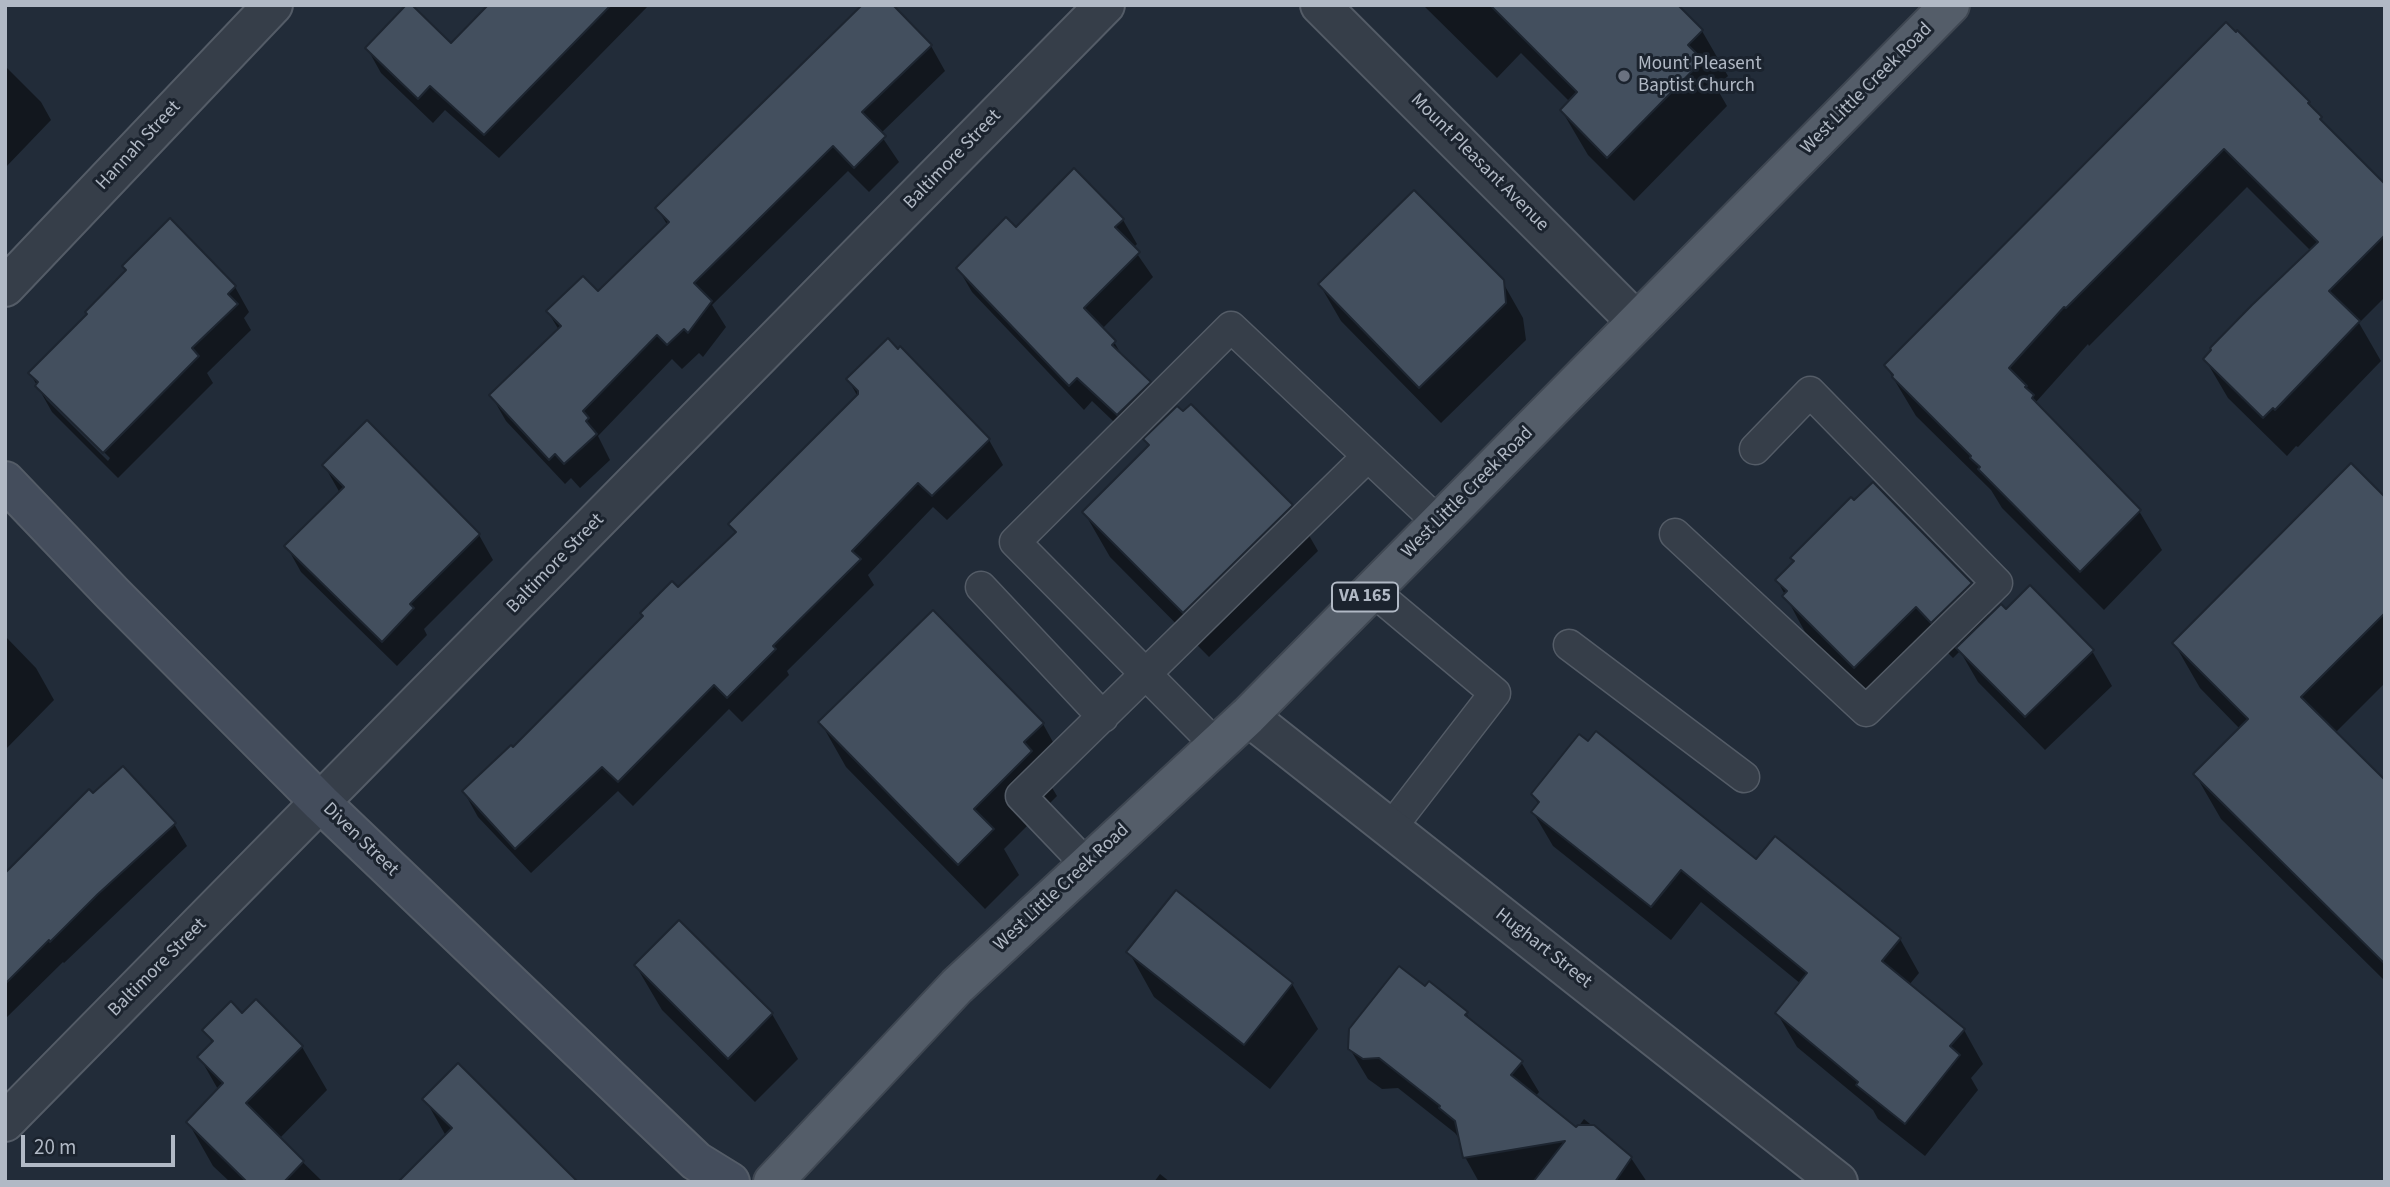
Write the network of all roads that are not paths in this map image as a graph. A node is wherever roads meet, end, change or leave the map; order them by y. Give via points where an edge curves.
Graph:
1 (272, 5) edge
2 (1105, 5) edge
3 (1320, 5) edge
4 (1950, 5) edge
5 (5, 287) edge
6 (1637, 322) junction
7 (1755, 449) dead end
8 (1368, 456) junction
9 (5, 481) edge
10 (1438, 522) junction
11 (1675, 534) dead end
12 (981, 587) dead end
13 (1372, 590) junction
14 (1569, 645) dead end
15 (1146, 674) junction
16 (1248, 716) junction
17 (1103, 717) junction
18 (1216, 745) junction
19 (1744, 777) dead end
20 (321, 803) junction
21 (1390, 829) junction
22 (1087, 865) junction
23 (5, 1122) edge
24 (730, 1182) edge
25 (773, 1182) edge
26 (1838, 1182) edge

1 - 5 street, Hannah Street
2 - 20 street, Baltimore Street
3 - 6 street, Mount Pleasant Avenue
4 - 6 main road, West Little Creek Road / VA 165
6 - 10 main road, West Little Creek Road / VA 165
7 - 11 lane via 1810,392 1997,583 1866,711
8 - 10 lane
8 - 15 lane
8 - 15 lane via 1231,327 1016,542
9 - 20 main road, Diven Street
10 - 13 main road, West Little Creek Road / VA 165
12 - 17 lane
13 - 16 main road, West Little Creek Road / VA 165
13 - 21 lane via 1495,693
14 - 19 lane
15 - 17 lane
15 - 18 lane
16 - 18 main road, West Little Creek Road / VA 165
16 - 21 street, Hughart Street
17 - 22 lane via 1021,796
18 - 22 main road, West Little Creek Road / VA 165
20 - 23 street, Baltimore Street
20 - 24 main road, Diven Street via 696,1161
21 - 26 street, Hughart Street
22 - 25 main road, West Little Creek Road / VA 165 via 957,986

